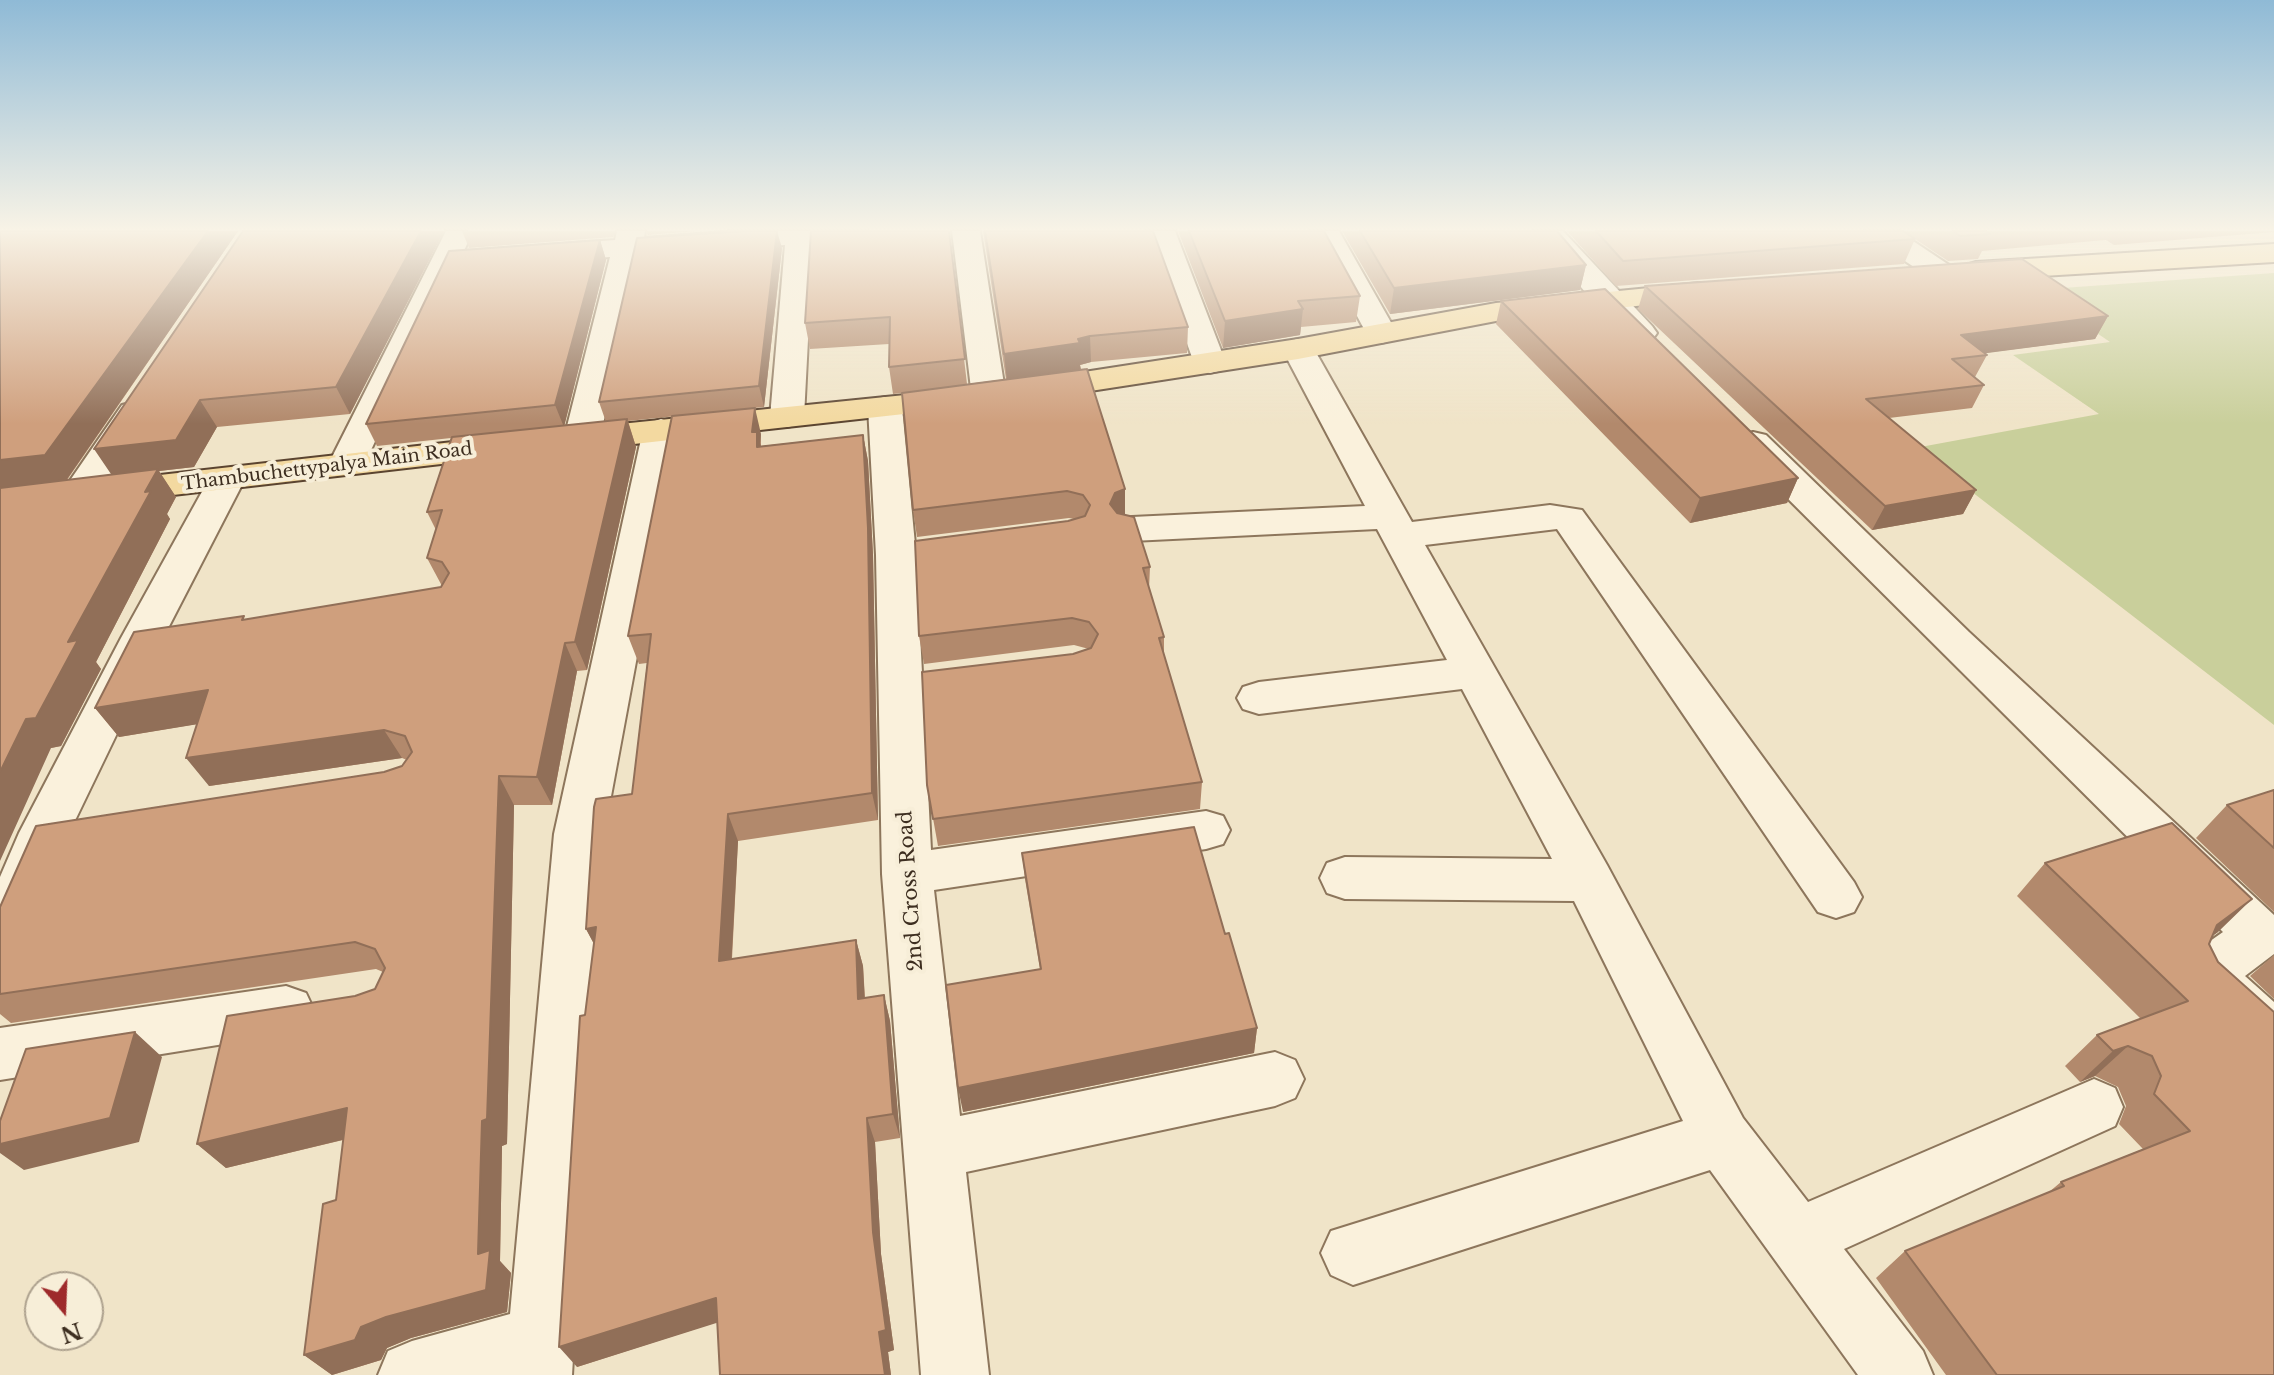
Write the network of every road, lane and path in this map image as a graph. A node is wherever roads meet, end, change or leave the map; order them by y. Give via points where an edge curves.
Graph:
1 (428, 295) edge
2 (616, 295) edge
3 (796, 295) edge
4 (975, 295) edge
5 (1185, 295) edge
6 (1360, 295) edge
7 (1604, 295) edge
8 (1659, 295) edge
9 (1607, 299) junction
10 (1381, 333) junction
11 (1298, 349) junction
12 (1210, 363) junction
13 (1674, 365) edge
14 (150, 389) edge
15 (989, 397) junction
16 (885, 407) junction
17 (787, 417) junction
18 (1730, 421) edge
19 (661, 430) junction
20 (582, 438) junction
21 (347, 463) junction
22 (227, 479) junction
23 (79, 495) junction
24 (0, 504) edge
25 (1395, 526) junction
26 (1132, 529) edge
27 (189, 632) edge
28 (142, 638) junction
29 (1475, 672) junction
30 (1259, 698) dead end
31 (91, 826) edge
32 (1206, 830) dead end
33 (44, 833) junction
34 (907, 874) junction
35 (1345, 878) dead end
36 (1589, 880) junction
37 (1836, 897) dead end
38 (0, 937) edge
39 (329, 1003) edge
40 (2274, 1037) edge
41 (0, 1054) edge
42 (1275, 1079) dead end
43 (2094, 1107) dead end
44 (1722, 1138) junction
45 (935, 1150) junction
46 (1797, 1238) junction
47 (1353, 1253) dead end
48 (539, 1356) edge
49 (412, 1375) edge
50 (955, 1375) edge
51 (1899, 1375) edge

1 - 21 street
2 - 20 street
3 - 17 street
4 - 15 street
5 - 12 street
6 - 10 street
7 - 9 street
8 - 9 main road, Thambuchettypalya Main Road
9 - 10 main road, Thambuchettypalya Main Road
9 - 13 street
10 - 11 main road, Thambuchettypalya Main Road
11 - 12 main road, Thambuchettypalya Main Road
11 - 25 street
12 - 15 main road, Thambuchettypalya Main Road
14 - 23 street
15 - 16 main road, Thambuchettypalya Main Road
16 - 17 main road, Thambuchettypalya Main Road
16 - 34 street, 2nd Cross Road via 912,553 921,682
17 - 19 main road, Thambuchettypalya Main Road
18 - 40 street via 2260,935 2205,975
19 - 20 main road, Thambuchettypalya Main Road
19 - 48 street via 579,834
20 - 21 main road, Thambuchettypalya Main Road
21 - 22 main road, Thambuchettypalya Main Road
22 - 23 main road, Thambuchettypalya Main Road
22 - 28 street
23 - 24 main road, Thambuchettypalya Main Road
25 - 26 street
25 - 29 street
25 - 37 street via 1569,518
27 - 28 street
28 - 33 street
29 - 30 street
29 - 36 street
31 - 33 street
32 - 34 street
33 - 38 street
34 - 45 street, 2nd Cross Road
35 - 36 street
36 - 44 street
39 - 41 street
42 - 45 street
43 - 46 street
44 - 46 street
44 - 47 street
45 - 50 street, 2nd Cross Road
46 - 51 street
48 - 49 street

